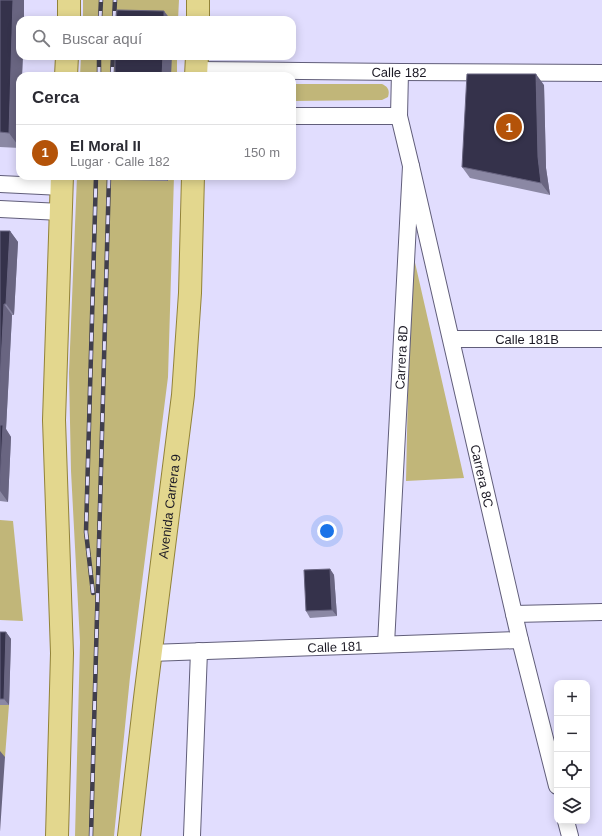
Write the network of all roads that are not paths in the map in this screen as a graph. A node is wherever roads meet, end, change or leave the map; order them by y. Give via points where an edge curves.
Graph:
1 (69, 0) edge
2 (198, 0) edge
3 (68, 16) edge
4 (198, 16) edge
5 (67, 60) edge
6 (196, 67) edge
7 (66, 72) edge
8 (400, 72) junction
9 (602, 73) edge
10 (296, 116) edge
11 (399, 116) junction
12 (411, 166) junction
13 (193, 180) edge
14 (62, 182) edge
15 (0, 184) edge
16 (0, 208) edge
17 (61, 212) junction
18 (602, 339) edge
19 (452, 340) junction
20 (602, 612) edge
21 (514, 614) junction
22 (520, 640) junction
23 (386, 644) junction
24 (199, 651) junction
25 (150, 653) junction
26 (554, 774) edge
27 (567, 824) edge
28 (57, 836) edge
29 (129, 836) edge
30 (192, 836) edge
31 (570, 836) edge

1 - 3 main road
2 - 4 main road
5 - 7 main road
6 - 8 street, Calle 182
8 - 9 street, Calle 182
8 - 11 street, Carrera 8D
10 - 11 street
11 - 12 street, Carrera 8D
12 - 19 street, Carrera 8C
12 - 23 street, Carrera 8D
13 - 25 main road, Avenida Carrera 9 via 190,293 183,394
14 - 15 street
14 - 17 main road
16 - 17 street
17 - 28 main road via 54,420 62,653
18 - 19 street, Calle 181B
19 - 21 street, Carrera 8C
20 - 21 street
21 - 22 street, Carrera 8C
22 - 23 street, Calle 181
22 - 26 street, Carrera 8C
23 - 24 street, Calle 181
24 - 25 street, Calle 181
24 - 30 street
25 - 29 main road, Avenida Carrera 9
27 - 31 street

